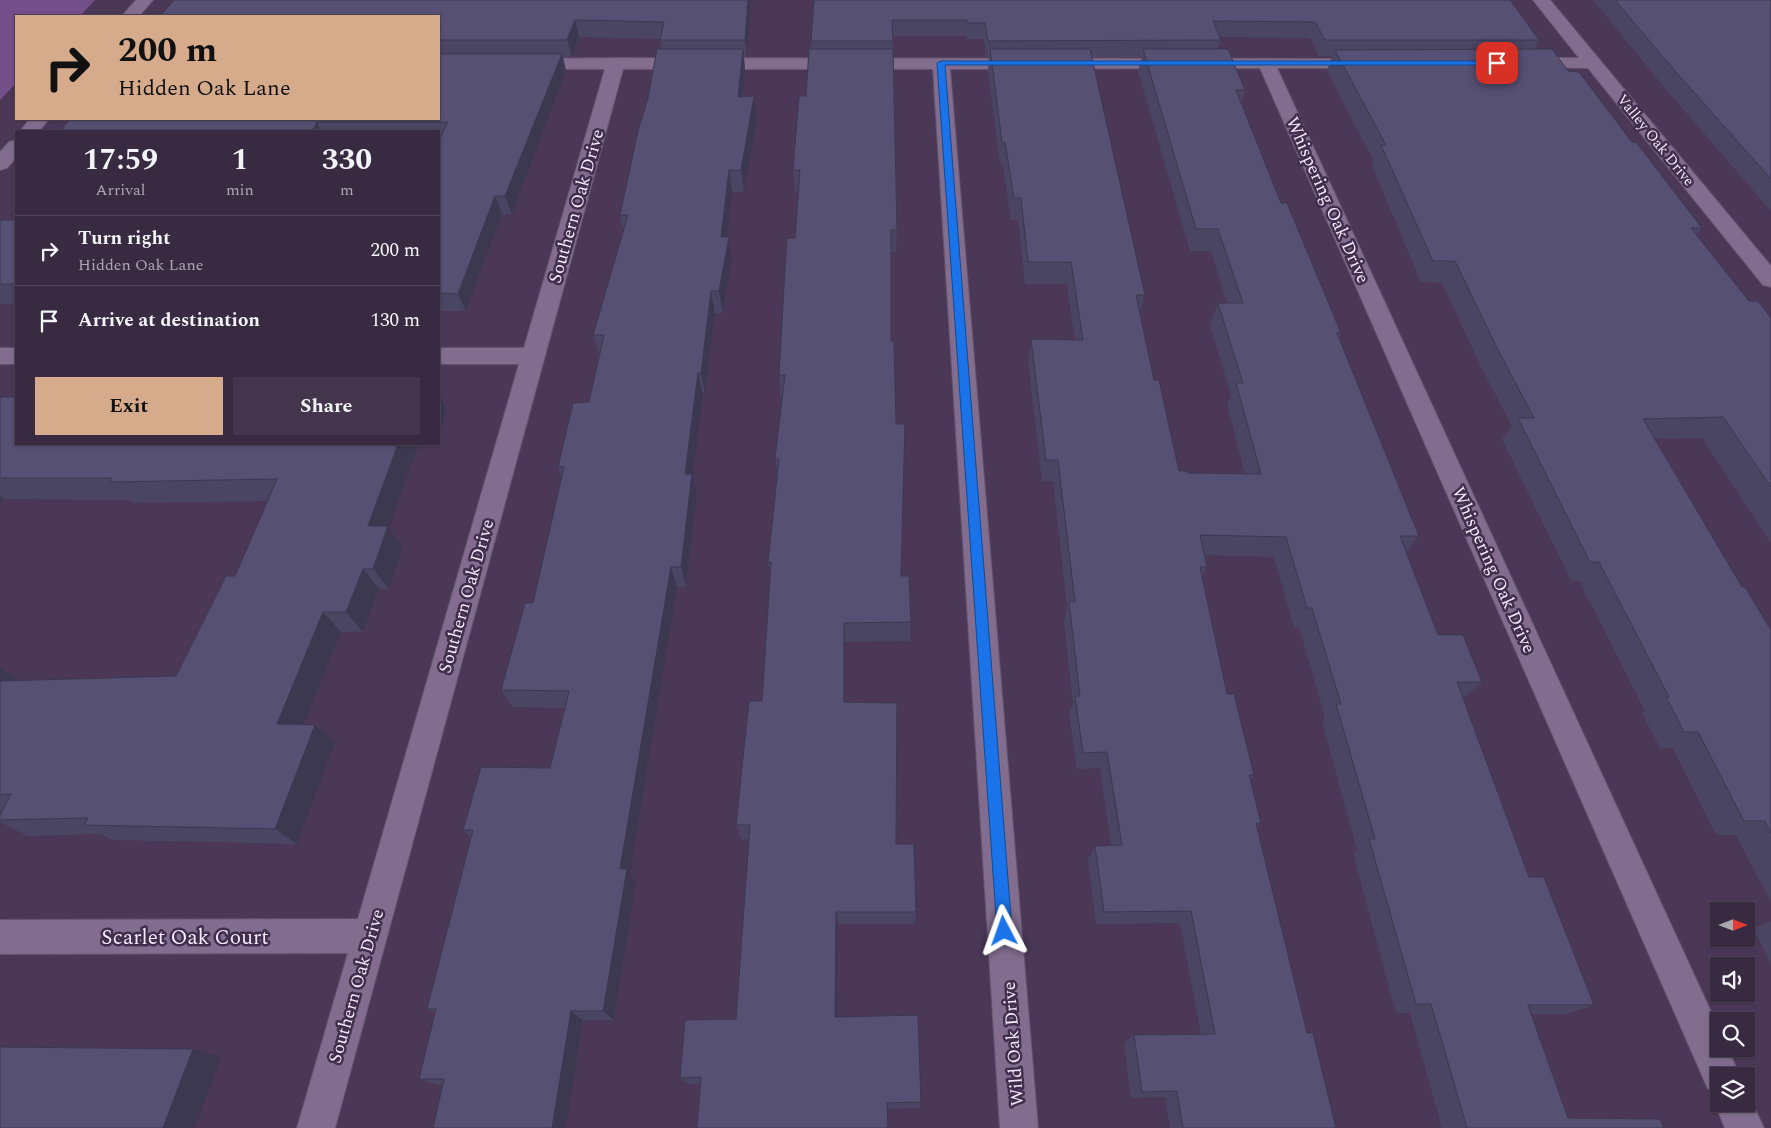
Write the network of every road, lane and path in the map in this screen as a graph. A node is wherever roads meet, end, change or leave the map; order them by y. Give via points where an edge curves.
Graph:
1 (145, 0) edge
2 (1541, 0) edge
3 (131, 15) edge
4 (941, 63) junction
5 (1266, 63) junction
6 (1385, 63) edge
7 (1504, 63) edge
8 (1593, 63) junction
9 (508, 64) edge
10 (616, 64) junction
11 (39, 120) edge
12 (30, 130) edge
13 (15, 147) edge
14 (0, 164) edge
15 (1771, 280) edge
16 (0, 356) edge
17 (15, 356) edge
18 (440, 356) edge
19 (533, 356) junction
20 (370, 936) junction
21 (0, 937) edge
22 (1717, 1067) edge
23 (1737, 1112) edge
24 (316, 1128) edge
25 (1019, 1128) edge
26 (1744, 1128) edge

1 - 3 street
2 - 8 street, Valley Oak Drive
4 - 5 street
4 - 10 street
4 - 25 street, Wild Oak Drive
5 - 6 street
5 - 22 street, Whispering Oak Drive
7 - 8 street
8 - 15 street, Valley Oak Drive
9 - 10 street
10 - 19 street, Southern Oak Drive
11 - 12 street
13 - 14 street
16 - 17 street
18 - 19 street
19 - 20 street, Southern Oak Drive
20 - 21 street, Scarlet Oak Court
20 - 24 street, Southern Oak Drive
23 - 26 street

